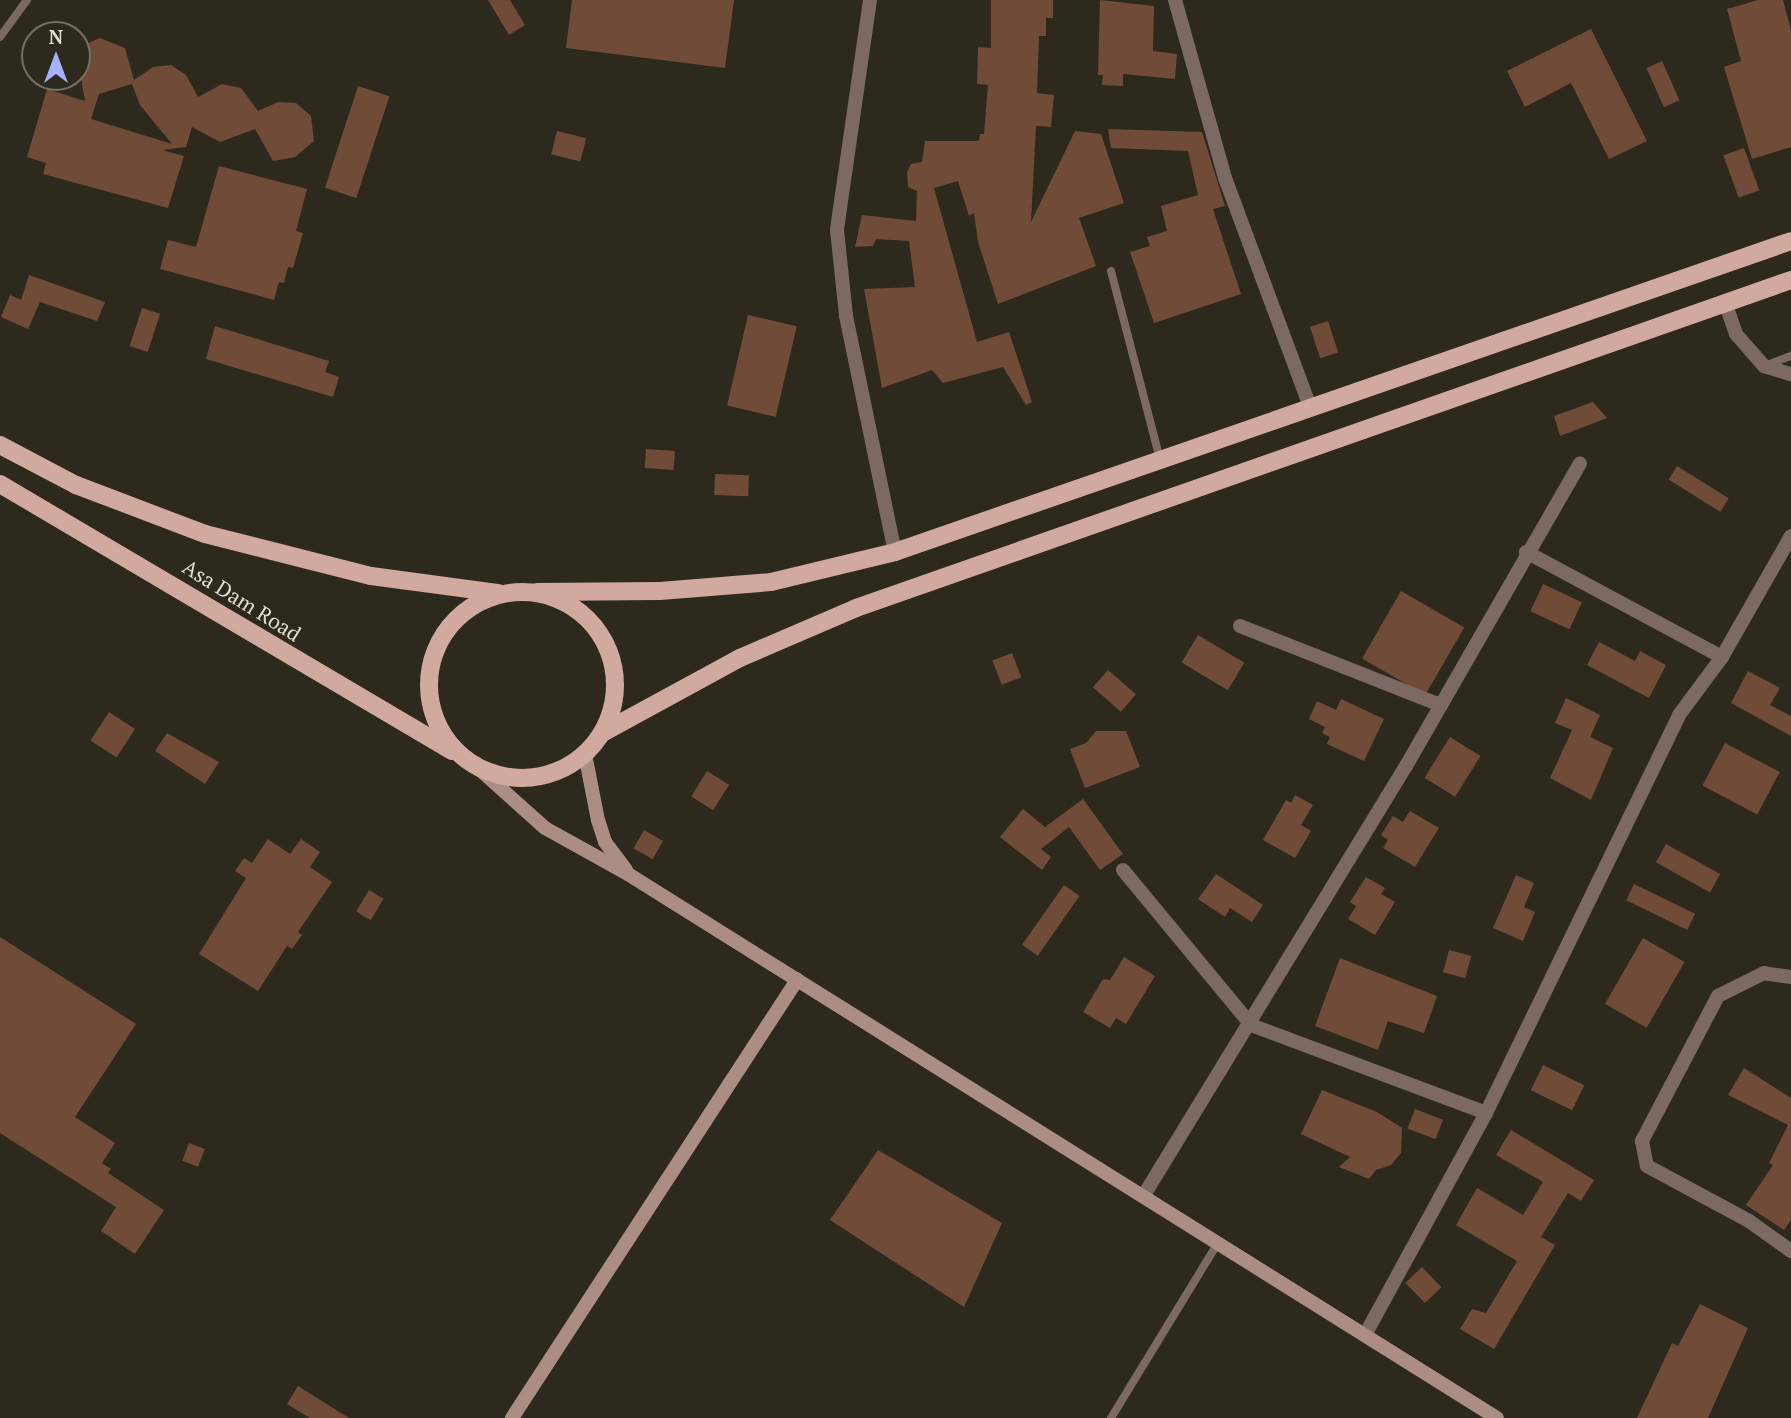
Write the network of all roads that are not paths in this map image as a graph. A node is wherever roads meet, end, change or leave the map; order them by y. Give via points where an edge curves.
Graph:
1 (27, 0) edge
2 (870, 0) edge
3 (1175, 0) edge
4 (0, 37) edge
5 (1791, 241) edge
6 (1111, 271) dead end
7 (1791, 280) edge
8 (1725, 302) junction
9 (1791, 356) edge
10 (1764, 366) junction
11 (1791, 374) edge
12 (1311, 409) junction
13 (0, 445) edge
14 (1161, 462) junction
15 (1580, 464) dead end
16 (0, 484) edge
17 (1791, 536) edge
18 (895, 552) junction
19 (1526, 552) junction
20 (537, 592) junction
21 (503, 593) junction
22 (1240, 626) dead end
23 (1722, 657) junction
24 (1441, 705) junction
25 (604, 732) junction
26 (585, 754) junction
27 (460, 755) junction
28 (477, 767) junction
29 (1123, 870) dead end
30 (628, 874) junction
31 (1791, 977) edge
32 (797, 980) junction
33 (1251, 1025) junction
34 (1486, 1113) junction
35 (1144, 1195) junction
36 (1216, 1246) junction
37 (1791, 1251) edge
38 (1365, 1335) junction
39 (512, 1418) edge
40 (1111, 1418) edge
41 (1497, 1418) edge

1 - 4 lane
2 - 18 street via 837,230 846,316
3 - 12 street via 1225,178
5 - 12 main road
6 - 14 lane
7 - 8 main road
8 - 10 street via 1736,334
8 - 25 main road via 856,608 740,657
9 - 10 lane
10 - 11 street
12 - 14 main road
13 - 21 main road, Asa Dam Road via 76,485 217,538 371,576
14 - 18 main road
15 - 19 street
16 - 27 main road, Asa Dam Road
17 - 23 street
18 - 20 main road via 771,582 660,591
19 - 23 street
19 - 24 street
20 - 21 main road
20 - 25 main road via 566,602 608,645 616,674
21 - 27 main road via 478,602 457,617 431,661 428,687 432,712
22 - 24 street
23 - 34 street via 1679,715
24 - 33 street
25 - 26 main road
26 - 28 main road via 561,770 533,778 504,776
26 - 30 street via 589,788 605,842
27 - 28 main road
28 - 30 street via 545,828
29 - 33 street
30 - 32 street
31 - 37 street via 1764,973 1718,996 1642,1141 1647,1166 1749,1221
32 - 35 street
32 - 39 street
33 - 34 street
33 - 35 street
34 - 38 street
35 - 36 street
36 - 38 street
36 - 40 lane
38 - 41 street

